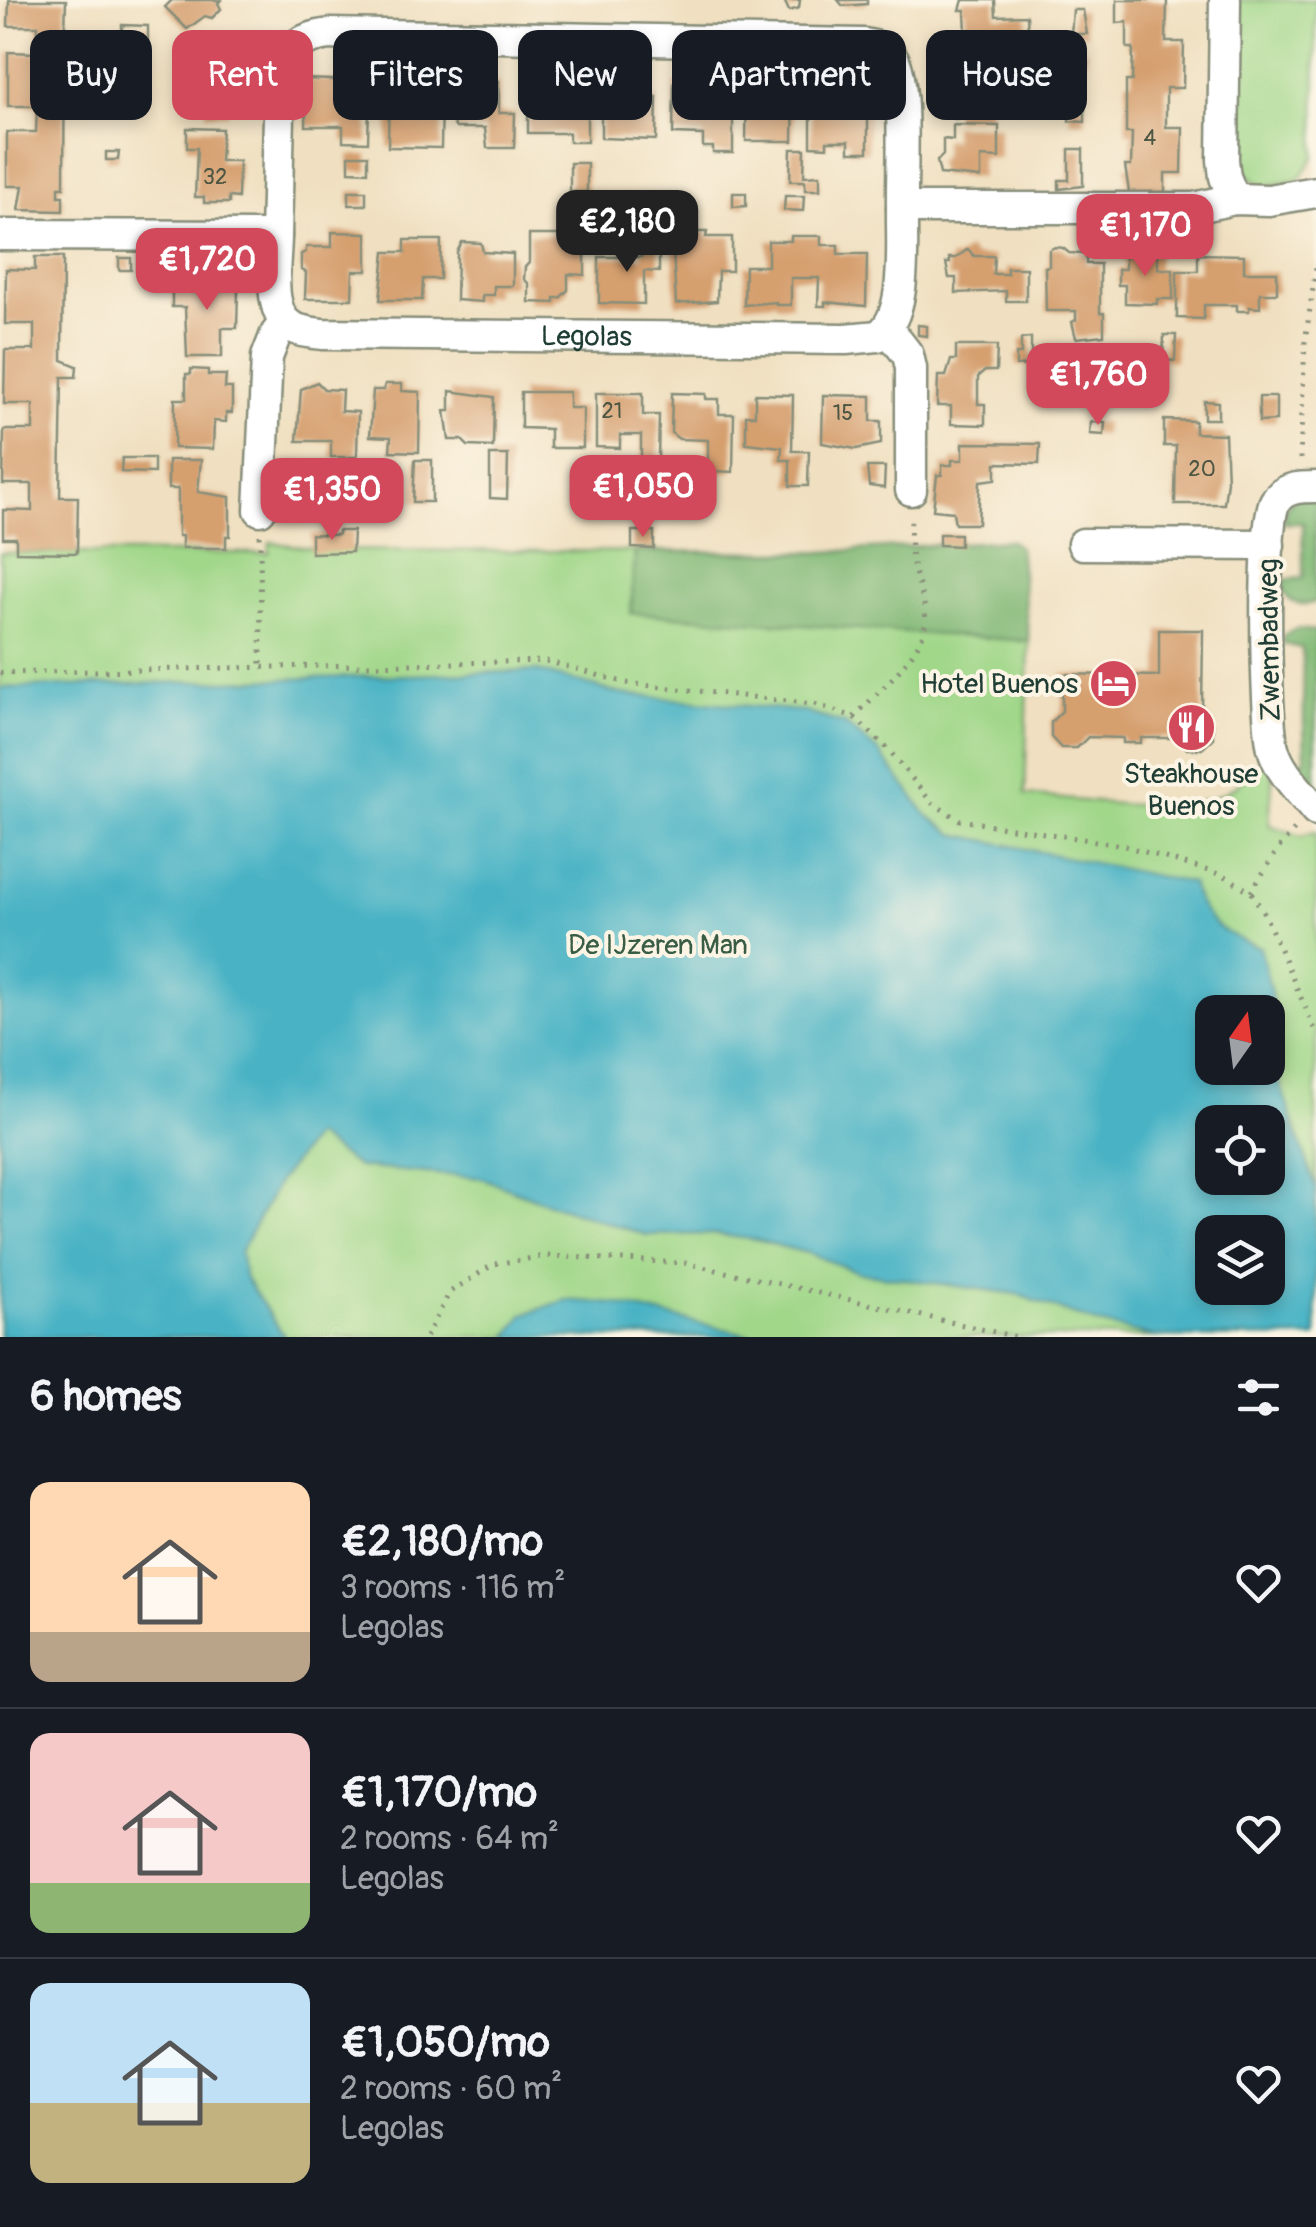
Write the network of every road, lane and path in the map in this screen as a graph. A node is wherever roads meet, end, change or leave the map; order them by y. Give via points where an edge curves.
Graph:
1 (1226, 0) edge
2 (1316, 192) edge
3 (1234, 200) junction
4 (902, 208) junction
5 (0, 234) edge
6 (276, 236) junction
7 (1316, 268) edge
8 (286, 322) junction
9 (888, 328) junction
10 (1307, 487) edge
11 (911, 490) dead end
12 (260, 510) joint
13 (910, 539) dead end
14 (1083, 544) dead end
15 (1268, 545) junction
16 (261, 667) junction
17 (0, 672) edge
18 (854, 718) junction
19 (1316, 811) edge
20 (1251, 892) junction
21 (1316, 1032) edge
22 (426, 1337) edge
23 (1017, 1337) edge

1 - 3 street via 1224,160
2 - 3 street
3 - 4 street via 1194,208
4 - 6 street via 899,69 874,46 330,34 294,45 280,76
4 - 9 street via 898,306
5 - 6 street
6 - 8 street via 276,302
7 - 10 path via 1305,342
8 - 9 street, Legolas via 323,334 372,336 846,339 878,336
8 - 12 street via 267,357
9 - 11 street via 911,368
10 - 15 street, Zwembadweg via 1276,500
12 - 16 path
13 - 18 path via 925,628
14 - 15 street
15 - 19 street, Zwembadweg via 1273,750
16 - 17 path
16 - 18 path via 546,660 626,682 814,704
18 - 20 path via 932,803 960,820 1122,845 1225,876
19 - 20 path via 1278,849
20 - 21 path
22 - 23 path via 450,1292 494,1264 546,1256 685,1263

